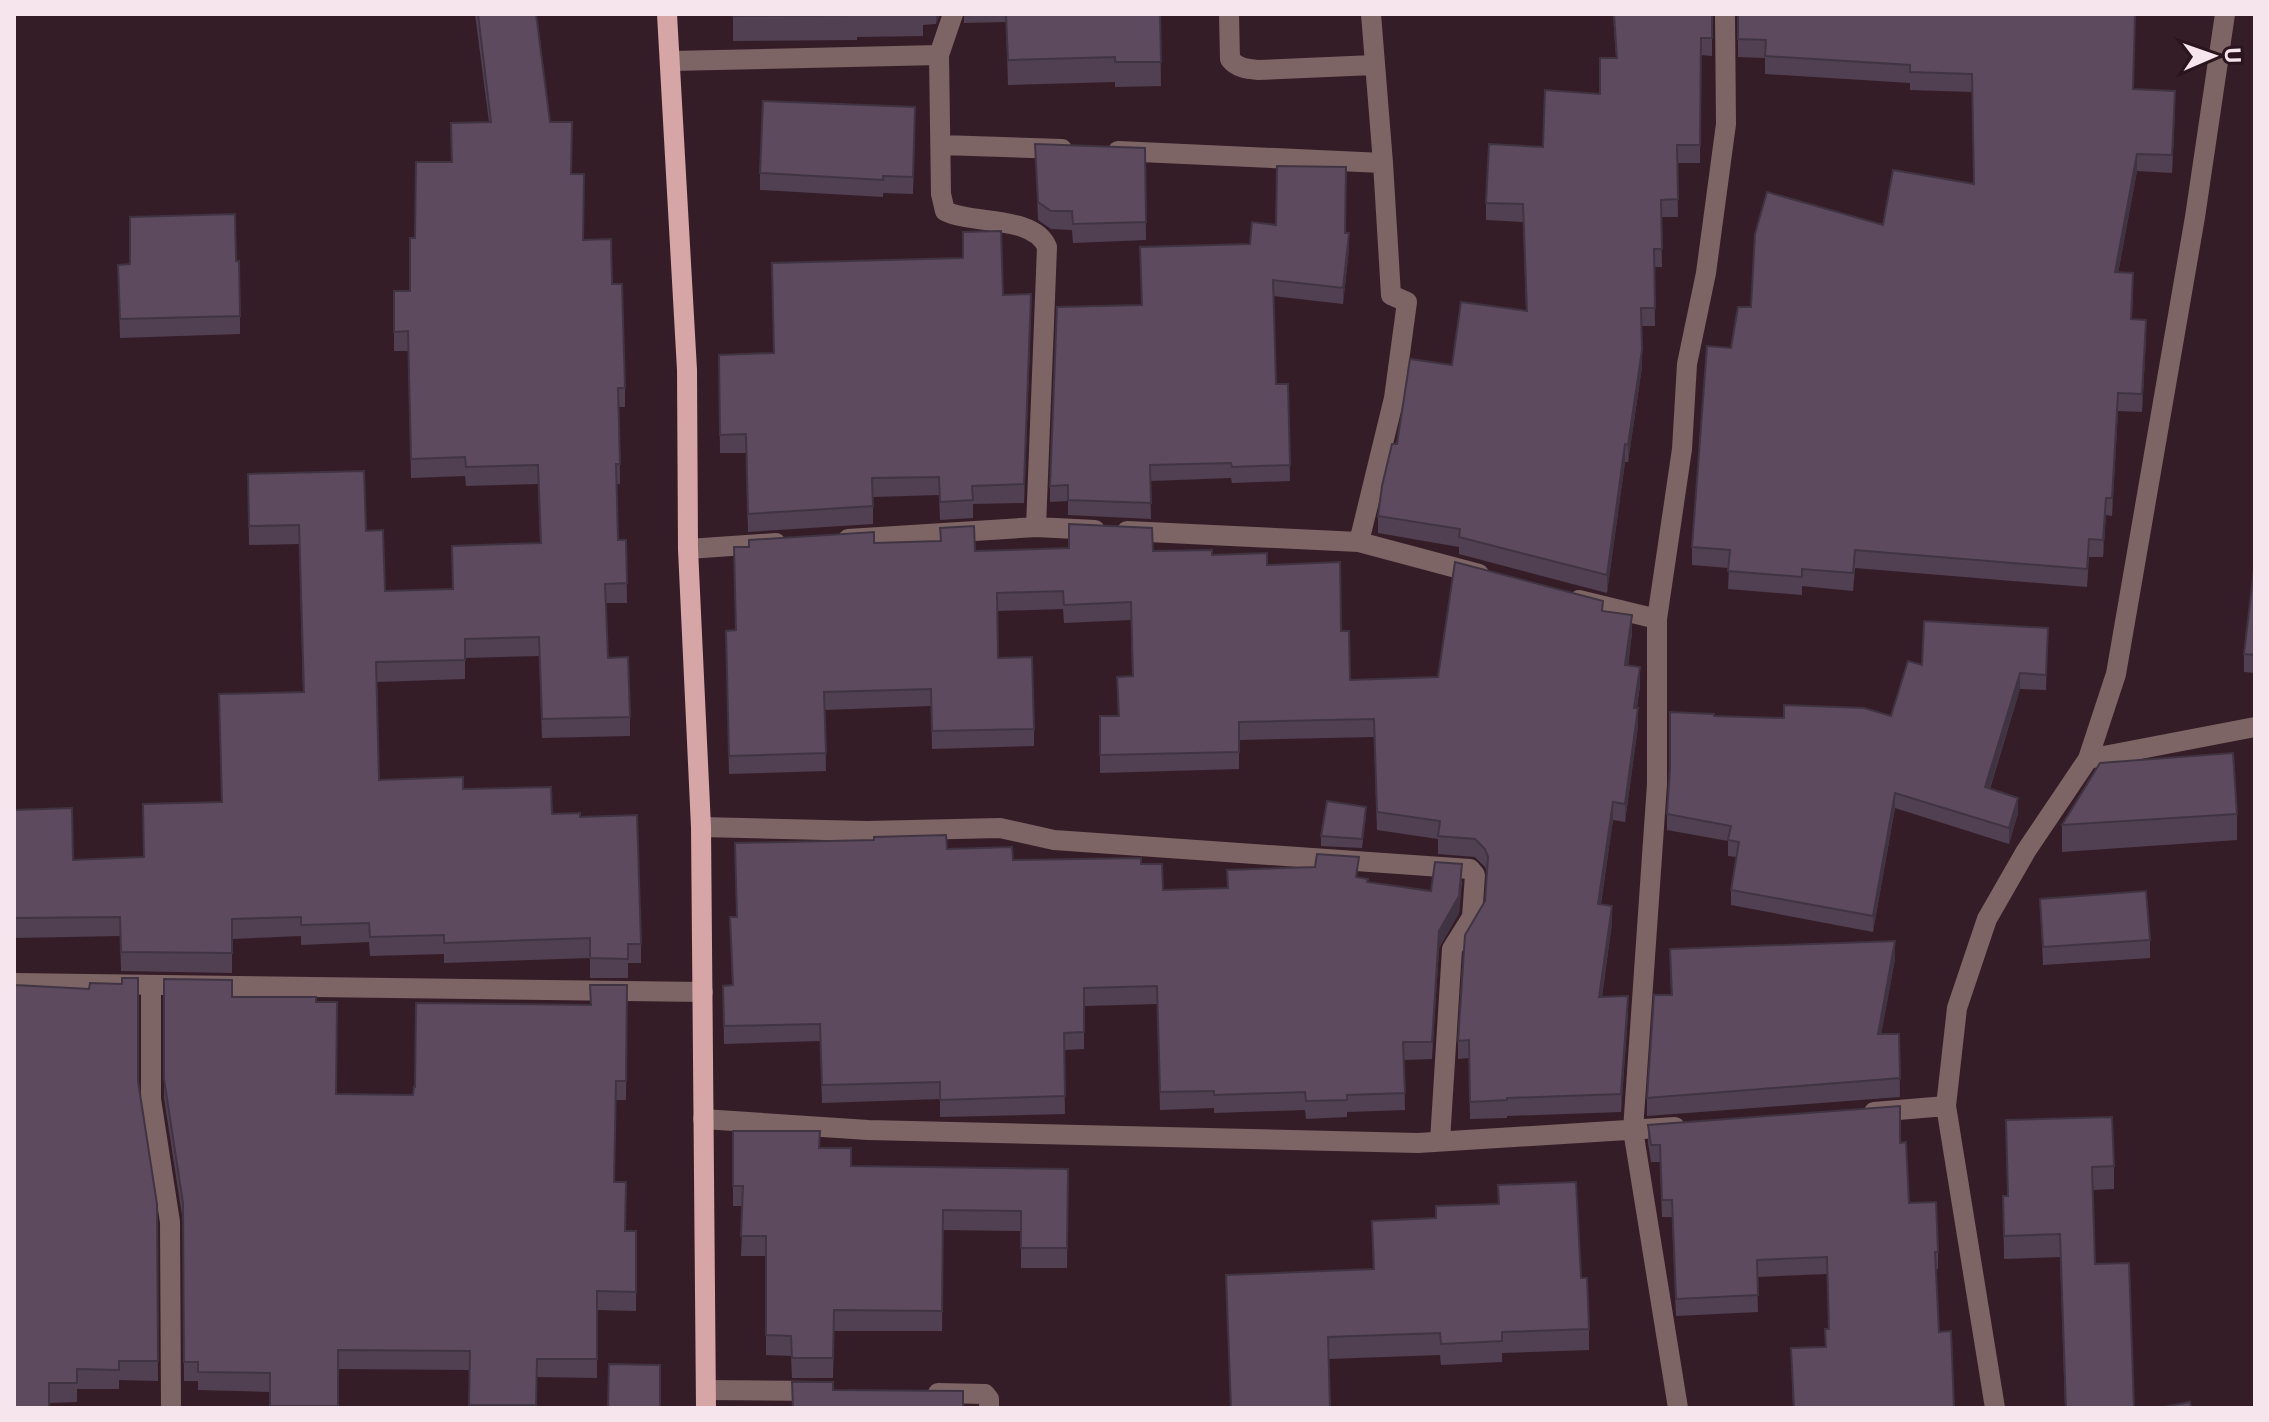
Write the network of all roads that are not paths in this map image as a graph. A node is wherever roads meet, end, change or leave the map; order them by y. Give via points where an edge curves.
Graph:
1 (667, 14) edge
2 (953, 14) edge
3 (1229, 14) edge
4 (1371, 14) edge
5 (1725, 14) edge
6 (2225, 14) edge
7 (939, 55) junction
8 (671, 61) junction
9 (1374, 65) junction
10 (941, 145) junction
11 (1383, 163) junction
12 (1036, 527) junction
13 (830, 540) edge
14 (799, 542) edge
15 (1359, 542) junction
16 (688, 549) junction
17 (1491, 577) edge
18 (1565, 596) edge
19 (1657, 619) junction
20 (2255, 727) edge
21 (2088, 759) junction
22 (701, 827) junction
23 (14, 983) edge
24 (151, 985) junction
25 (703, 992) junction
26 (1946, 1106) junction
27 (1852, 1113) edge
28 (703, 1119) junction
29 (1696, 1126) edge
30 (1633, 1130) junction
31 (1440, 1141) junction
32 (844, 1391) edge
33 (920, 1392) edge
34 (706, 1399) edge
35 (171, 1408) edge
36 (989, 1408) edge
37 (1678, 1408) edge
38 (1995, 1408) edge

1 - 8 main road
2 - 7 street
3 - 9 street via 1230,59 1244,68
4 - 9 street
5 - 19 street via 1726,124 1706,273 1687,364 1682,449
6 - 21 street via 2116,674
7 - 8 street
7 - 10 street
8 - 16 main road via 687,370
9 - 11 street
10 - 11 street
10 - 12 street via 945,211 1029,229 1046,243
11 - 15 street via 1391,295 1407,302 1394,398
12 - 13 street
12 - 15 street
14 - 16 street
15 - 17 street
16 - 22 main road
18 - 19 street
19 - 30 street via 1657,784
20 - 21 street
21 - 26 street via 1987,919 1957,1008
22 - 25 main road
22 - 31 street via 1000,828 1054,840 1470,869 1475,875 1473,915 1452,949
23 - 24 street
24 - 25 street
24 - 35 street via 151,1099 170,1222
25 - 28 main road
26 - 27 street
26 - 38 street
28 - 31 street via 868,1130
28 - 34 main road
29 - 30 street
30 - 31 street
30 - 37 street
32 - 34 street
33 - 36 street via 985,1394

